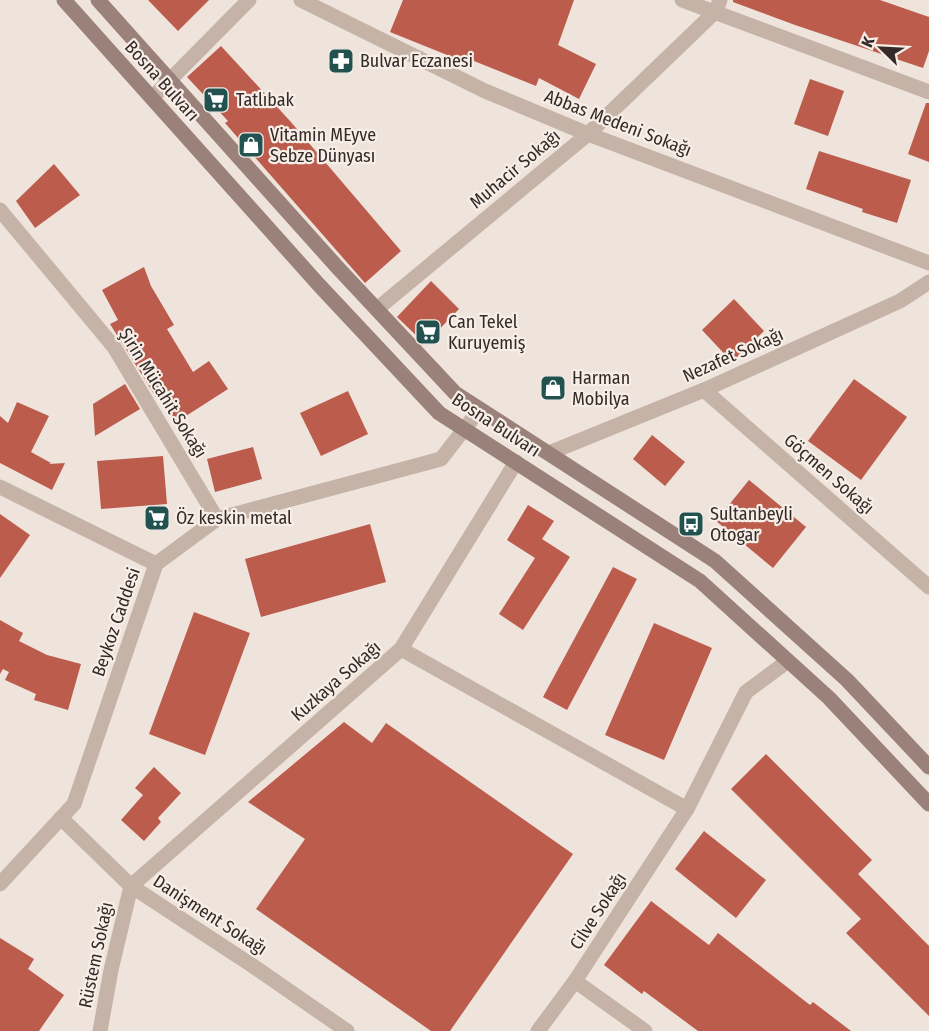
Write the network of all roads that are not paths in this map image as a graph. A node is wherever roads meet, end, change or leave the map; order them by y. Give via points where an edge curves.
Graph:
1 (64, 0) edge
2 (98, 0) edge
3 (249, 0) edge
4 (301, 0) edge
5 (682, 0) edge
6 (718, 6) edge
7 (169, 79) junction
8 (929, 92) edge
9 (152, 98) junction
10 (588, 134) junction
11 (0, 210) edge
12 (929, 263) edge
13 (929, 282) edge
14 (377, 309) junction
15 (704, 390) junction
16 (480, 409) junction
17 (466, 430) junction
18 (549, 453) junction
19 (516, 462) junction
20 (0, 487) edge
21 (217, 519) junction
22 (156, 564) junction
23 (929, 587) edge
24 (401, 649) junction
25 (788, 661) junction
26 (929, 766) edge
27 (929, 804) edge
28 (687, 809) junction
29 (61, 818) junction
30 (0, 884) edge
31 (131, 886) junction
32 (575, 981) junction
33 (100, 1031) edge
34 (347, 1031) edge
35 (538, 1031) edge
36 (645, 1031) edge

1 - 9 main road, Bosna Bulvarı
2 - 7 main road, Bosna Bulvarı
3 - 7 street
4 - 10 street, Abbas Medeni Sokağı via 485,91
5 - 6 street
6 - 8 street
6 - 10 street, Muhacir Sokağı
7 - 9 street
7 - 14 main road, Bosna Bulvarı
9 - 17 main road, Bosna Bulvarı via 439,412
10 - 12 street, Abbas Medeni Sokağı
10 - 14 street, Muhacir Sokağı
11 - 21 street, Şirin Mücahit Sokağı via 114,347
13 - 15 street, Nezafet Sokağı via 900,301
14 - 16 main road, Bosna Bulvarı via 455,393
15 - 18 street, Nezafet Sokağı
15 - 23 street, Göçmen Sokağı
16 - 17 street, Beykoz Caddesi
16 - 18 main road, Bosna Bulvarı
17 - 19 main road, Bosna Bulvarı
17 - 21 street, Beykoz Caddesi via 441,459
18 - 26 main road, Bosna Bulvarı via 716,561 847,680
19 - 24 street, Kuzkaya Sokağı
19 - 25 main road, Bosna Bulvarı via 700,581
20 - 22 street
21 - 22 street, Beykoz Caddesi
22 - 29 street, Beykoz Caddesi via 74,804
24 - 28 street
24 - 31 street, Kuzkaya Sokağı
25 - 27 main road, Bosna Bulvarı via 829,698
25 - 28 street, Cilve Sokağı via 746,692
28 - 32 street, Cilve Sokağı
29 - 30 street, Beykoz Caddesi
29 - 31 street, Danişment Sokağı
31 - 33 street, Rüstem Sokağı
31 - 34 street, Danişment Sokağı
32 - 35 street, Cilve Sokağı
32 - 36 street

